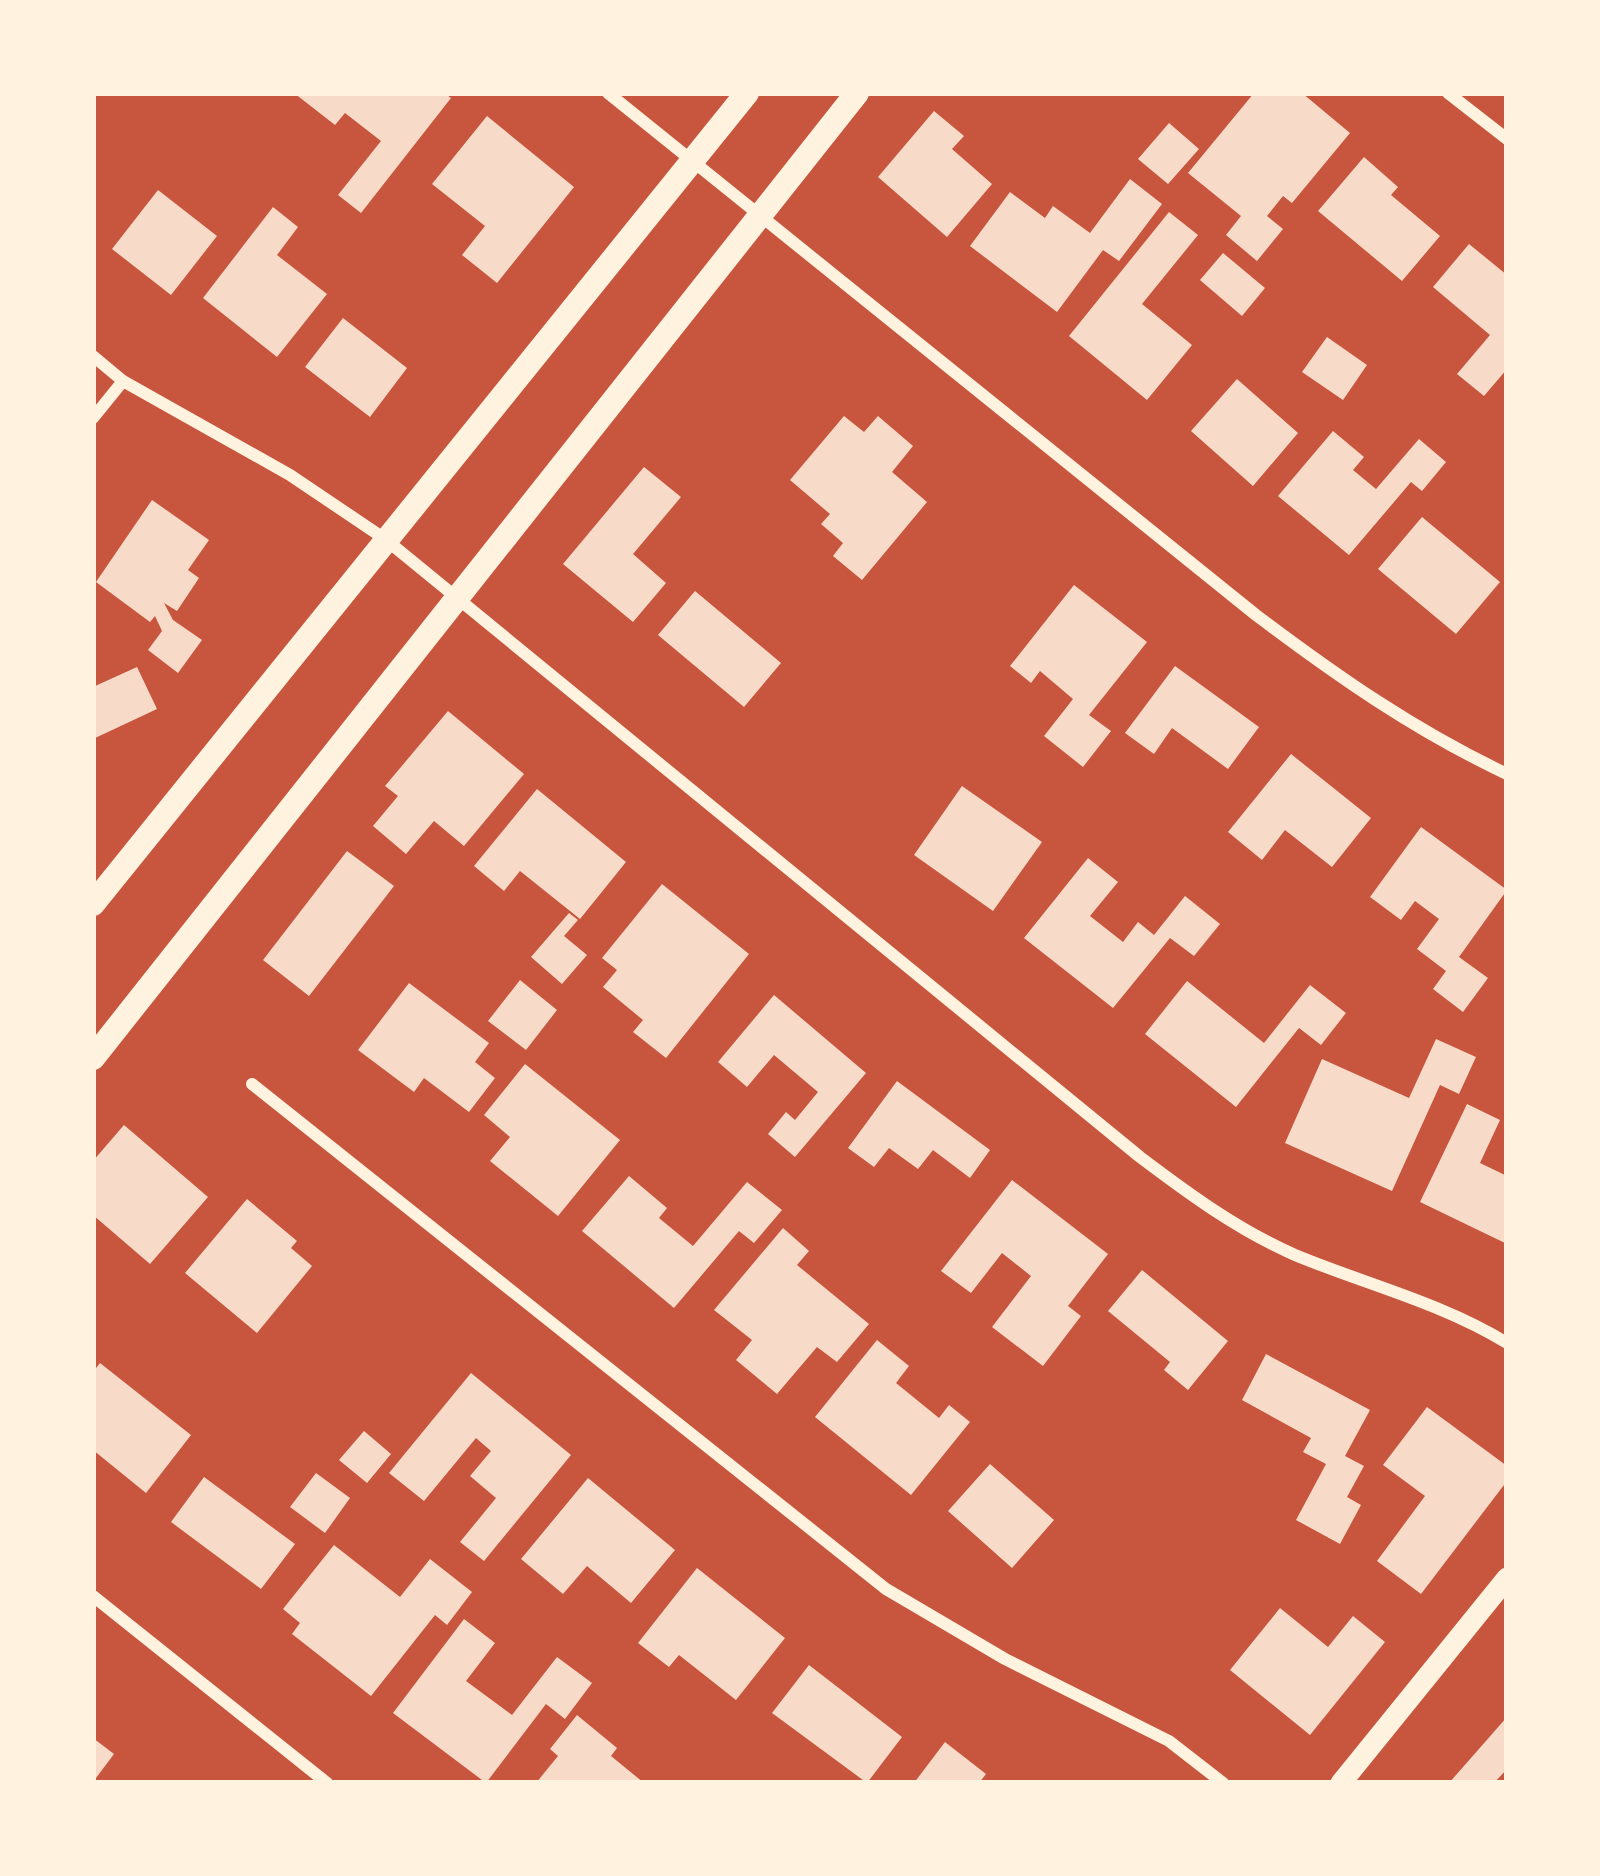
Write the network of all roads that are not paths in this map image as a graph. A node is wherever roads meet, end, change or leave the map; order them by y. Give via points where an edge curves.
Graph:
1 (608, 93) edge
2 (747, 93) edge
3 (857, 93) edge
4 (1448, 93) edge
5 (1507, 139) edge
6 (692, 161) junction
7 (760, 215) junction
8 (93, 356) edge
9 (123, 381) junction
10 (93, 418) edge
11 (385, 539) junction
12 (456, 597) junction
13 (1507, 774) edge
14 (93, 904) edge
15 (93, 1058) edge
16 (252, 1084) dead end
17 (1507, 1343) edge
18 (1507, 1578) edge
19 (93, 1596) edge
20 (327, 1783) edge
21 (1223, 1783) edge
22 (1341, 1783) edge

1 - 6 street
2 - 6 main road
3 - 7 main road
4 - 5 street
6 - 7 street
6 - 11 main road
7 - 12 main road
7 - 13 street via 1357,692
8 - 9 street
9 - 10 street
9 - 11 street
11 - 12 street
11 - 14 main road
12 - 15 main road
12 - 17 street via 1214,1212 1291,1253
16 - 21 street via 886,1589 1169,1742
18 - 22 street
19 - 20 street

